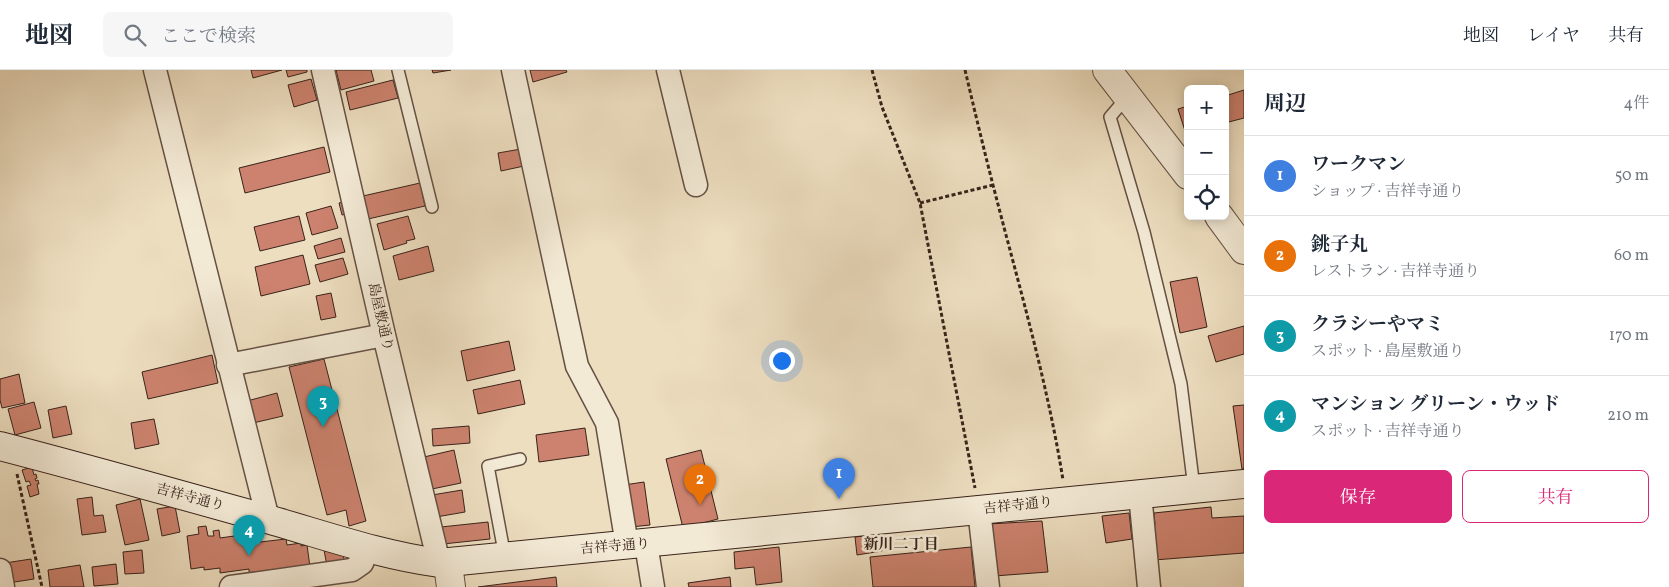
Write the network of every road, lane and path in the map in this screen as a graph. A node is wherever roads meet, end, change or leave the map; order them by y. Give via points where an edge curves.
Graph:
1 (154, 70) edge
2 (323, 70) edge
3 (398, 70) edge
4 (513, 70) edge
5 (668, 70) edge
6 (872, 70) edge
7 (965, 70) edge
8 (1107, 70) edge
9 (1128, 96) junction
10 (1184, 170) edge
11 (993, 185) junction
12 (696, 186) dead end
13 (920, 203) junction
14 (432, 207) dead end
15 (1222, 220) edge
16 (1244, 250) edge
17 (384, 335) junction
18 (228, 365) junction
19 (6, 447) edge
20 (520, 459) dead end
21 (1244, 484) edge
22 (1194, 488) junction
23 (1140, 494) junction
24 (1066, 501) junction
25 (979, 510) junction
26 (268, 519) junction
27 (637, 545) junction
28 (368, 549) junction
29 (505, 558) junction
30 (0, 570) edge
31 (446, 571) edge
32 (3, 587) edge
33 (42, 587) edge
34 (231, 587) edge
35 (653, 587) edge
36 (988, 587) edge
37 (1150, 587) edge

1 - 18 street
2 - 17 street, 島屋敷通り
3 - 14 lane
4 - 27 street via 578,366 607,423
5 - 12 street
6 - 13 path via 882,107
7 - 11 path
8 - 9 main road
9 - 10 main road
9 - 22 lane via 1110,117 1144,232 1181,384
11 - 13 path
11 - 24 path via 1030,326
13 - 25 path
15 - 16 main road
17 - 18 street
17 - 31 street, 島屋敷通り
18 - 26 street
19 - 26 main road, 吉祥寺通り
19 - 33 path
20 - 29 lane via 488,466
21 - 22 main road, 吉祥寺通り
22 - 23 main road, 吉祥寺通り
23 - 24 main road, 吉祥寺通り
23 - 37 street
24 - 25 main road, 吉祥寺通り
25 - 27 main road, 吉祥寺通り
25 - 36 street
26 - 28 main road, 吉祥寺通り
27 - 29 main road, 吉祥寺通り
27 - 35 street
28 - 31 main road, 吉祥寺通り
28 - 34 street via 362,563 352,570
29 - 31 main road, 吉祥寺通り
30 - 32 street

